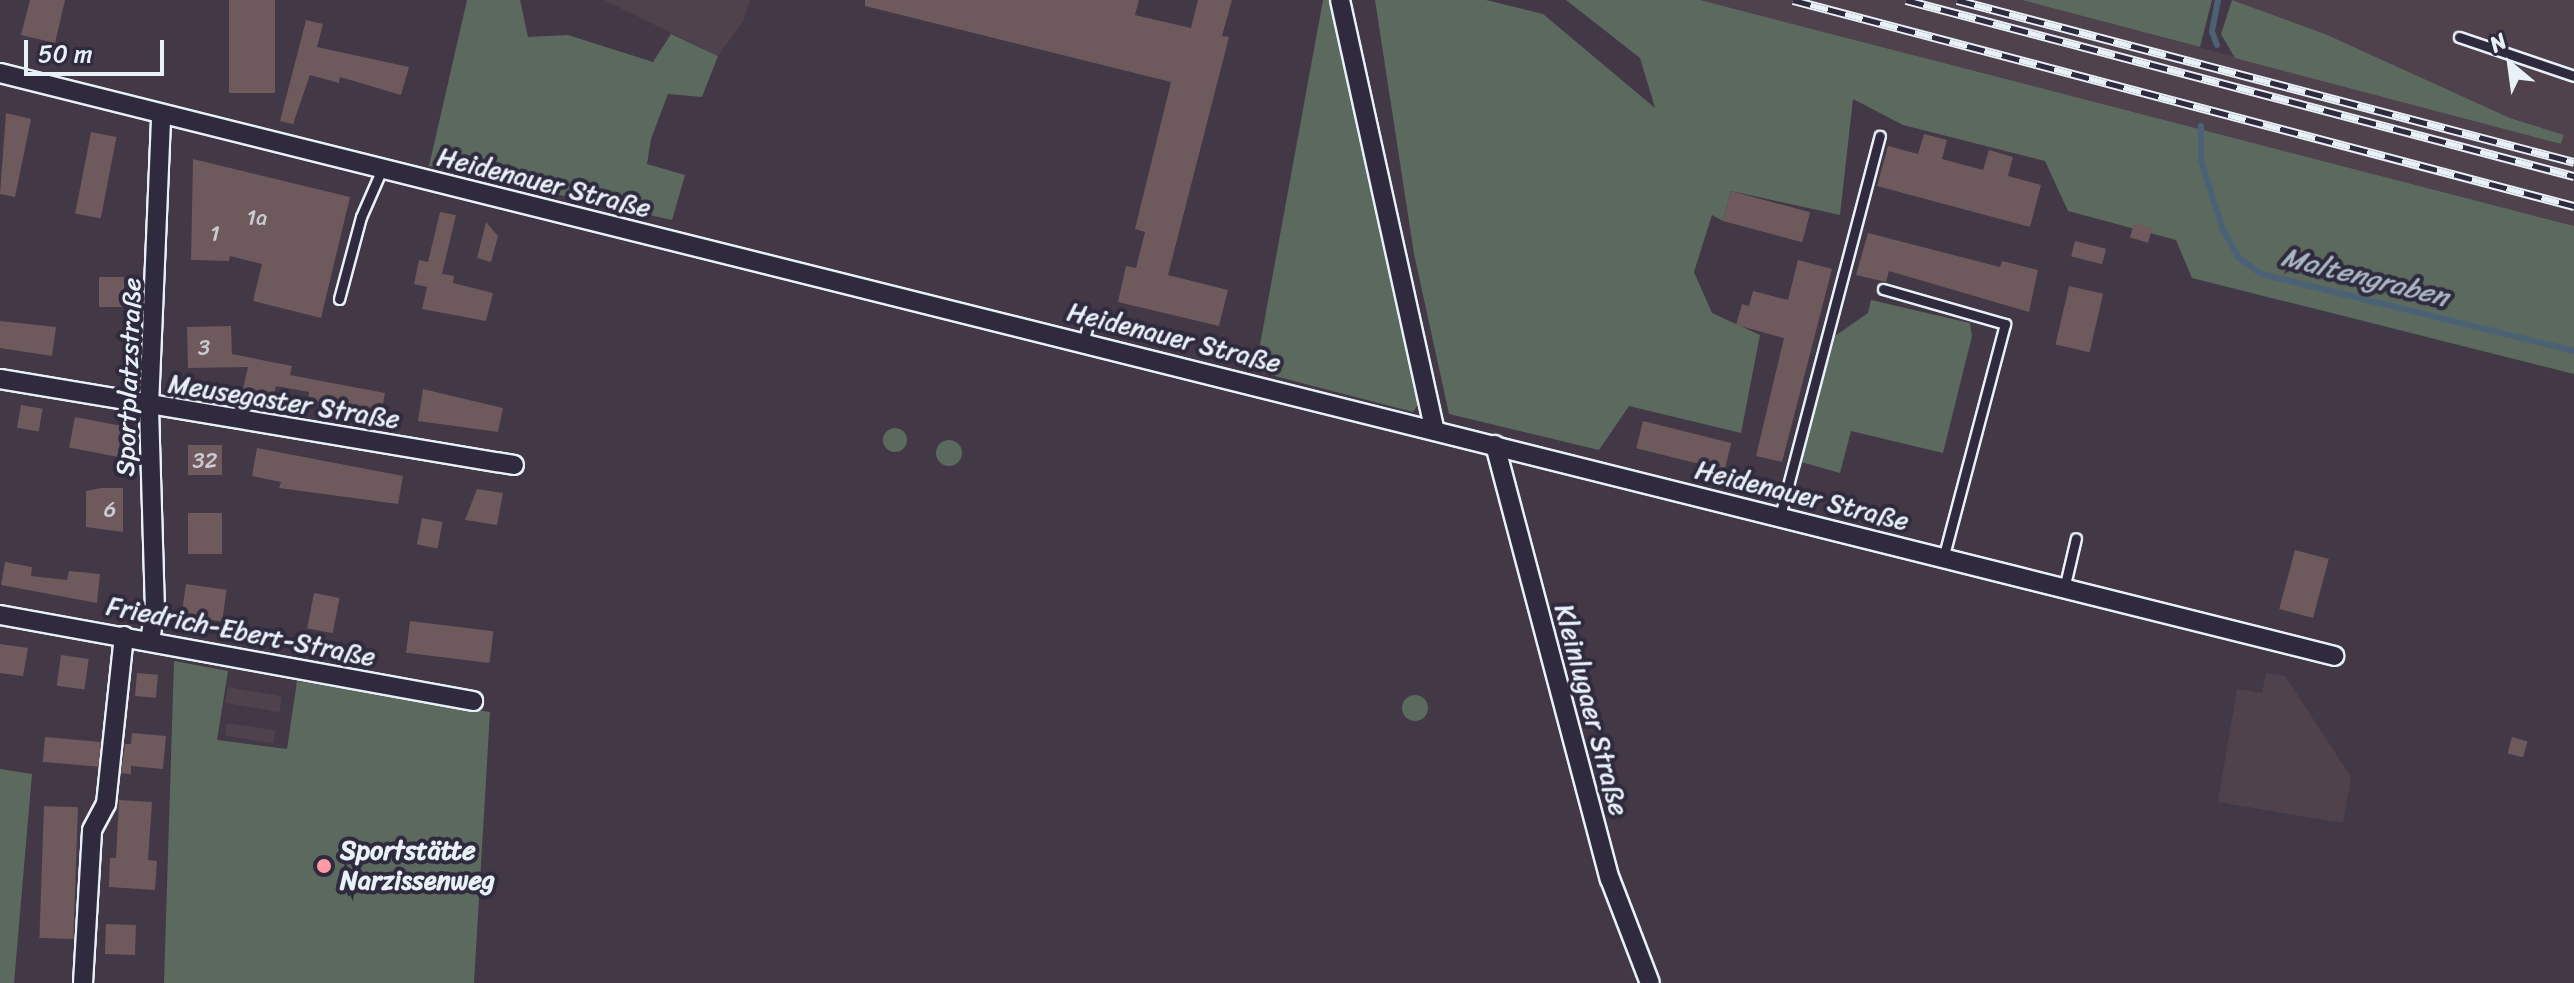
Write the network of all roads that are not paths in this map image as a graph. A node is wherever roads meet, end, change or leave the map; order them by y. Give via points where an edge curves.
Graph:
1 (1340, 0) edge
2 (2459, 37) dead end
3 (0, 73) edge
4 (2574, 76) edge
5 (161, 114) junction
6 (1880, 136) dead end
7 (382, 169) junction
8 (1883, 289) dead end
9 (339, 299) dead end
10 (1089, 321) dead end
11 (1083, 343) junction
12 (0, 379) edge
13 (149, 406) junction
14 (1434, 429) junction
15 (1495, 445) junction
16 (514, 465) dead end
17 (1780, 516) junction
18 (2076, 538) dead end
19 (1943, 559) junction
20 (2064, 589) junction
21 (0, 615) edge
22 (124, 636) junction
23 (150, 641) junction
24 (2334, 656) dead end
25 (473, 701) dead end
26 (83, 983) edge
27 (1650, 983) edge

1 - 14 street
2 - 4 lane
3 - 5 street, Heidenauer Straße
5 - 7 street, Heidenauer Straße
5 - 13 street, Sportplatzstraße
6 - 17 lane
7 - 9 lane via 361,217
7 - 11 street, Heidenauer Straße
8 - 19 lane via 2005,324
10 - 11 lane
11 - 14 street, Heidenauer Straße
12 - 13 street, Meusegaster Straße
13 - 16 street, Meusegaster Straße
13 - 23 street, Sportplatzstraße via 155,611
14 - 15 street, Heidenauer Straße
15 - 17 street, Heidenauer Straße
15 - 27 street, Kleinlugaer Straße via 1610,879
17 - 19 street, Heidenauer Straße
18 - 20 lane
19 - 20 street, Heidenauer Straße
20 - 24 street, Heidenauer Straße
21 - 22 street, Friedrich-Ebert-Straße
22 - 23 street, Friedrich-Ebert-Straße
22 - 26 street via 112,710 106,804 92,830
23 - 25 street, Friedrich-Ebert-Straße via 180,651

